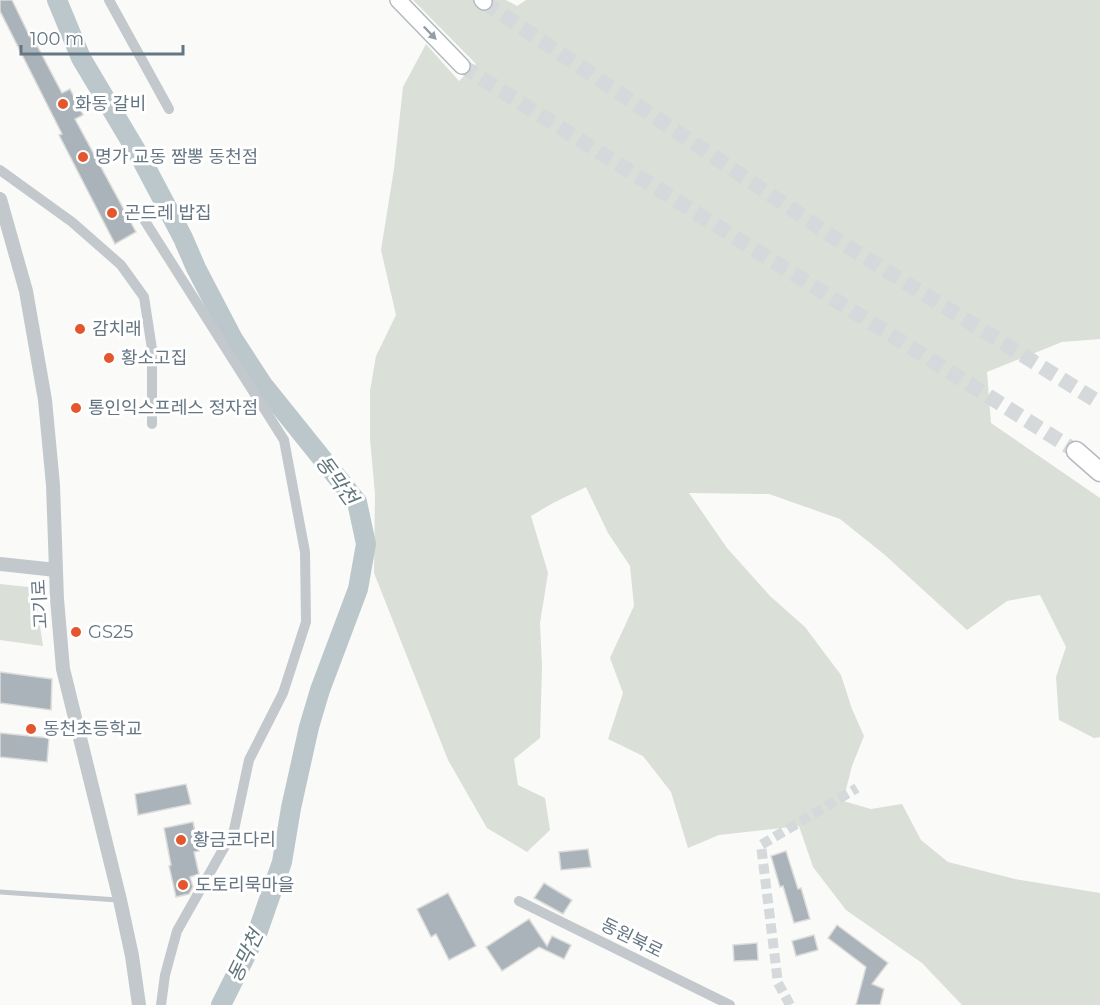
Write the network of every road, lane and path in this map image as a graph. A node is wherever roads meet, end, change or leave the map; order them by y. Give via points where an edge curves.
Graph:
1 (109, 0) edge
2 (398, 0) edge
3 (462, 66) tunnel mouth
4 (169, 109) dead end
5 (0, 170) edge
6 (0, 199) edge
7 (143, 218) dead end
8 (152, 424) dead end
9 (1076, 451) joint
10 (1100, 466) edge
11 (1100, 472) edge
12 (0, 564) edge
13 (56, 570) junction
14 (0, 892) edge
15 (120, 900) junction
16 (519, 901) dead end
17 (139, 1005) edge
18 (161, 1005) edge
19 (730, 1005) edge

1 - 4 street
2 -> 3 main road
5 - 8 street via 72,222 121,265 144,297 152,349
6 - 13 street, 고기로 via 26,291 45,400
7 - 18 street via 284,441 306,552 306,622 283,693 249,760 234,830 177,931
9 - 10 main road
9 - 11 main road
12 - 13 street
13 - 15 street, 고기로 via 63,669
14 - 15 lane
15 - 17 street, 고기로
16 - 19 street, 동원북로

